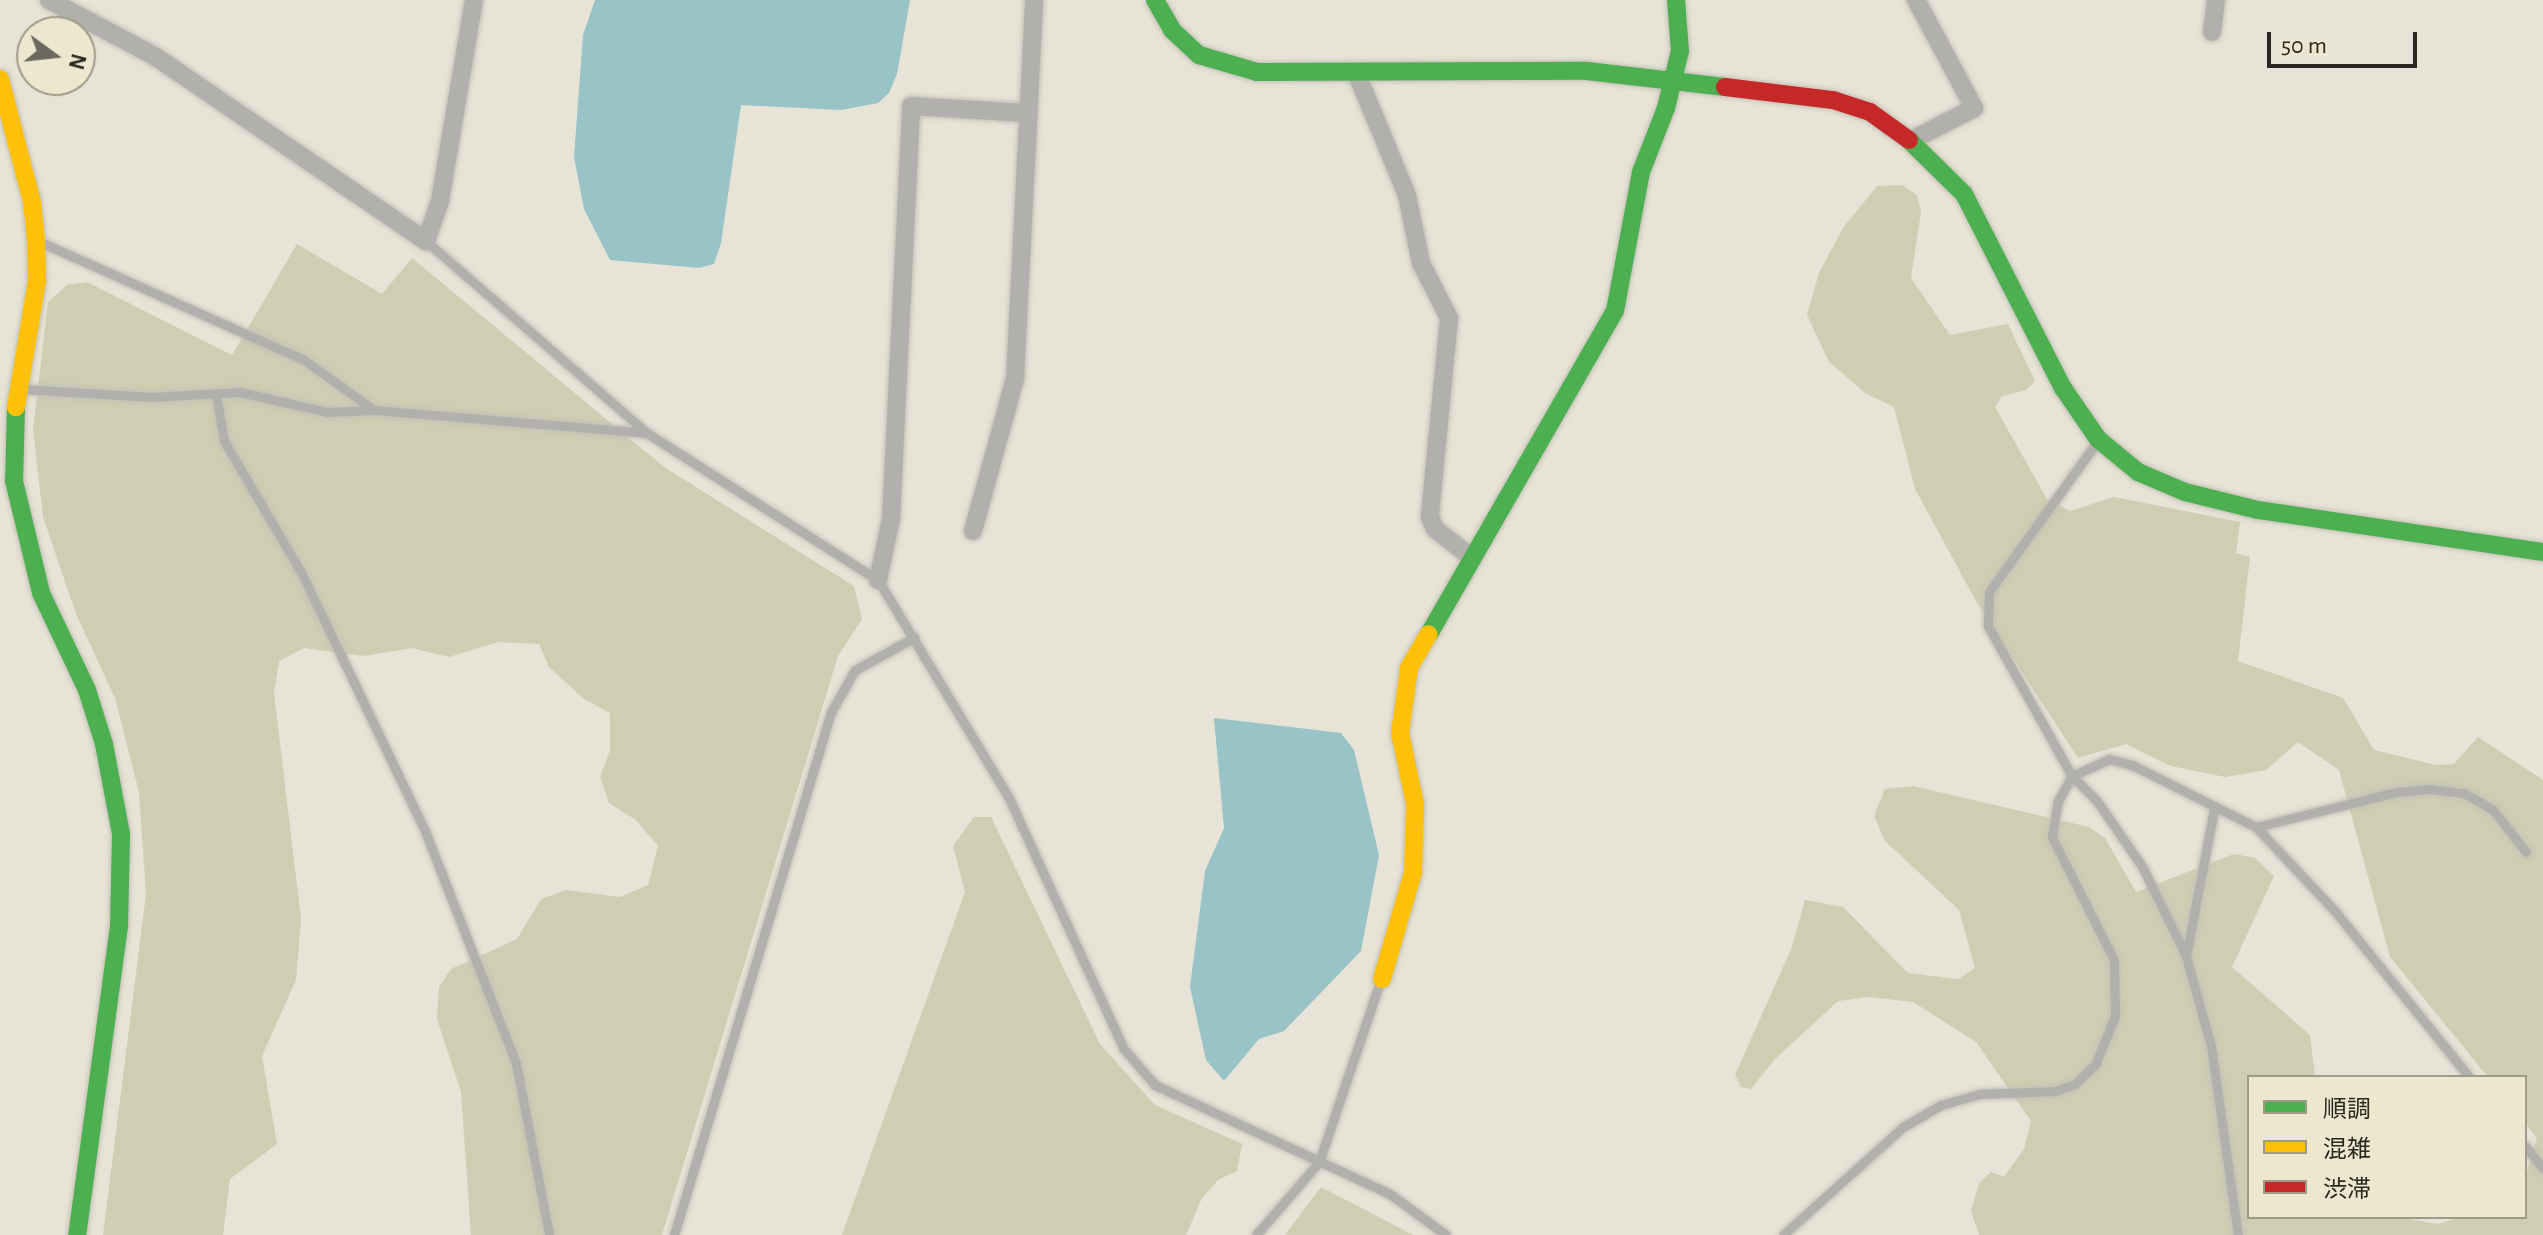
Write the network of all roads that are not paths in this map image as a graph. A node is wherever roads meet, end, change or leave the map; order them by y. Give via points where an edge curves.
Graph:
1 (49, 0) edge
2 (474, 0) edge
3 (1034, 0) edge
4 (1155, 0) edge
5 (1676, 0) edge
6 (1916, 0) edge
7 (2216, 0) edge
8 (2212, 32) dead end
9 (1356, 72) junction
10 (1674, 78) junction
11 (0, 79) edge
12 (1026, 113) junction
13 (1912, 140) junction
14 (36, 240) junction
15 (426, 241) junction
16 (19, 389) junction
17 (216, 394) junction
18 (374, 410) junction
19 (647, 433) junction
20 (2098, 439) junction
21 (973, 531) dead end
22 (2543, 552) edge
23 (1471, 557) junction
24 (878, 580) junction
25 (915, 637) junction
26 (2072, 776) junction
27 (2214, 809) junction
28 (2256, 827) junction
29 (2526, 852) dead end
30 (2186, 956) junction
31 (1382, 979) joint
32 (2467, 1075) edge
33 (2527, 1148) edge
34 (1319, 1162) junction
35 (2543, 1168) edge
36 (77, 1235) edge
37 (549, 1235) edge
38 (674, 1235) edge
39 (1256, 1235) edge
40 (1446, 1235) edge
41 (1783, 1235) edge
42 (2238, 1235) edge

1 - 15 street via 156,57
2 - 15 street via 440,201
3 - 12 street
4 - 9 street via 1184,44 1231,67
5 - 10 street via 1680,51
6 - 13 street via 1974,108
7 - 8 street
9 - 10 street via 1587,71
9 - 23 street via 1407,195 1421,263 1449,318 1430,517 1435,529
10 - 13 street via 1833,100 1870,112
10 - 23 street via 1641,172 1615,311
11 - 14 street via 32,202
12 - 21 street via 1015,379
12 - 24 street via 911,106 891,519
13 - 20 street via 1964,194 2063,388
14 - 16 street via 37,281
14 - 18 lane via 304,360
15 - 19 lane
16 - 17 lane via 152,397
16 - 36 street via 12,448 19,512 41,593 87,690 114,786 121,834 119,926
17 - 18 lane via 240,392 327,412
17 - 37 lane via 224,441 301,572 425,831 516,1063
18 - 19 lane
19 - 24 lane
20 - 22 street via 2138,472 2212,500
20 - 26 lane via 1989,592 1988,626
23 - 31 street via 1420,643 1400,705 1416,841 1413,872
24 - 25 lane
25 - 34 lane via 1008,796 1124,1049 1155,1085
25 - 38 lane via 855,670 831,712
26 - 27 lane via 2109,759 2132,765
26 - 30 lane via 2097,801 2143,868
26 - 41 lane via 2058,801 2052,837 2114,960 2115,1016 2095,1065 2075,1084 2055,1091 1979,1094 1941,1105 1903,1127
27 - 28 lane
27 - 30 lane
28 - 29 lane via 2396,792 2430,789 2464,793 2493,810
28 - 32 lane via 2334,910
30 - 42 lane via 2211,1046
31 - 34 lane
33 - 35 lane
34 - 39 lane
34 - 40 lane via 1390,1194

